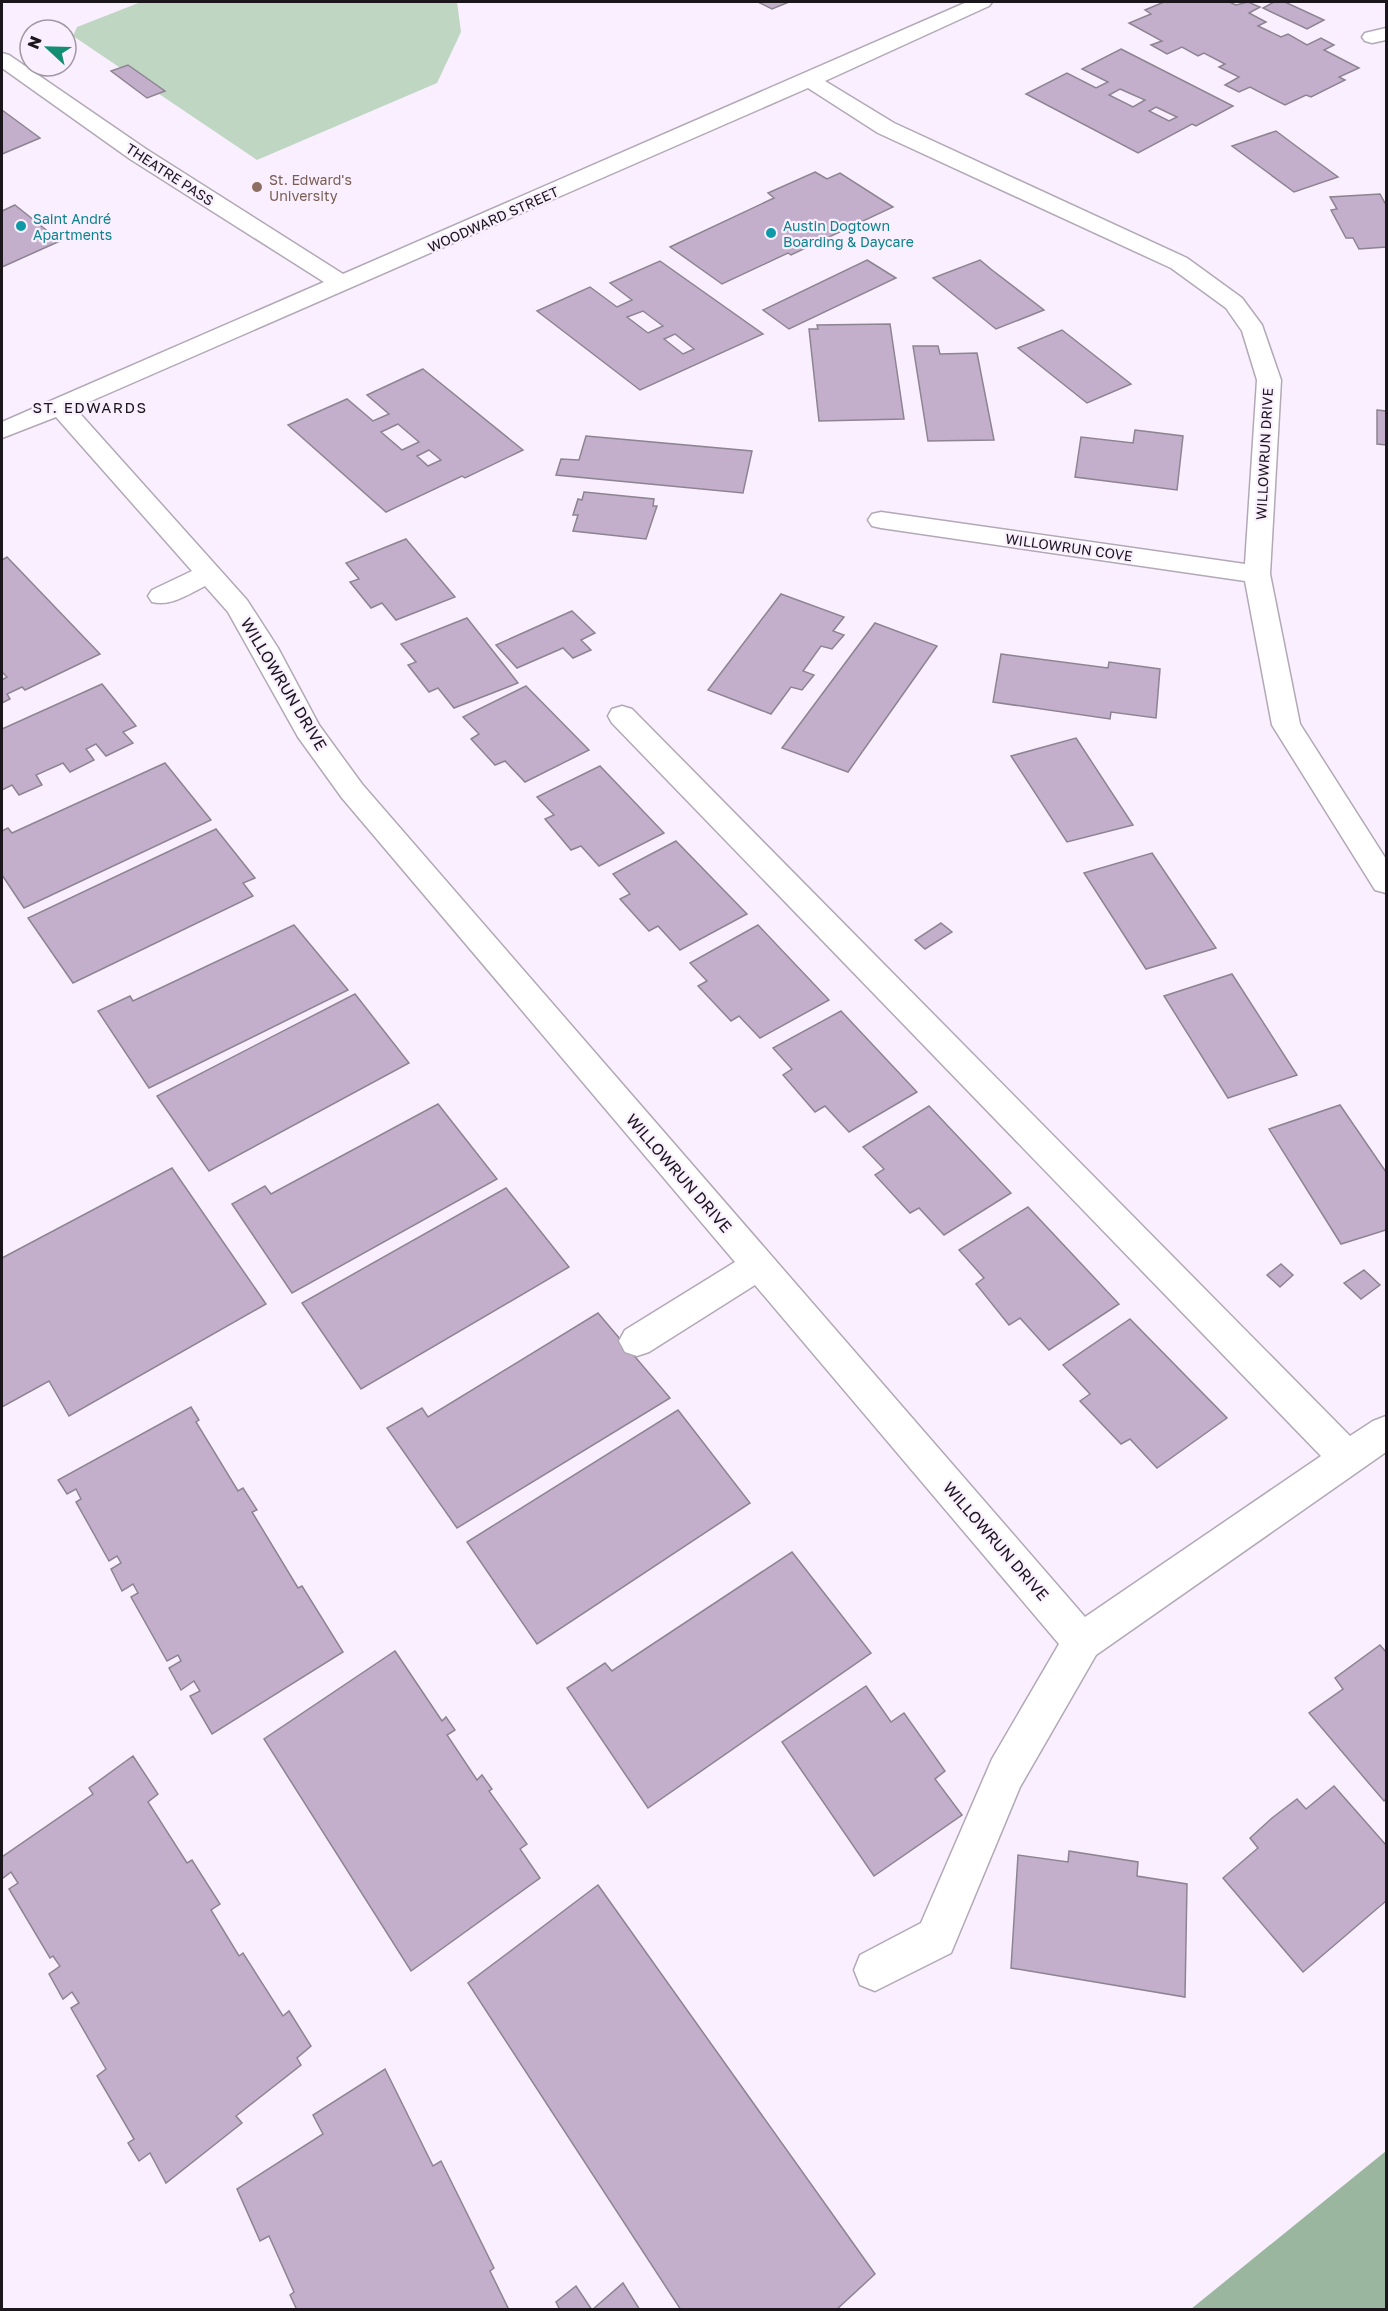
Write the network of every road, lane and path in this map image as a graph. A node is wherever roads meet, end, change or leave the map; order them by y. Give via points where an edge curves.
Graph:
1 (982, 2) edge
2 (2, 59) edge
3 (809, 80) junction
4 (343, 284) junction
5 (60, 406) junction
6 (2, 431) edge
7 (881, 520) dead end
8 (209, 574) junction
9 (1257, 574) junction
10 (161, 596) dead end
11 (622, 716) dead end
12 (1386, 882) edge
13 (758, 1265) junction
14 (637, 1341) dead end
15 (1386, 1432) edge
16 (1348, 1459) junction
17 (1082, 1642) junction
18 (874, 1970) dead end

1 - 3 street, WOODWARD STREET
2 - 4 street, THEATRE PASS via 138,154
3 - 4 street, WOODWARD STREET
3 - 9 street, WILLOWRUN DRIVE via 886,128 1179,263 1234,303 1254,330 1269,380
4 - 5 street, WOODWARD STREET
5 - 6 street, WOODWARD STREET
5 - 8 street, WILLOWRUN DRIVE
7 - 9 street, WILLOWRUN COVE
8 - 10 street
8 - 13 street, WILLOWRUN DRIVE via 238,606 308,730 352,791
9 - 12 street, WILLOWRUN DRIVE via 1286,725
11 - 16 street
13 - 14 street
13 - 17 street, WILLOWRUN DRIVE
15 - 16 street
16 - 17 street
17 - 18 street via 1006,1773 936,1938

